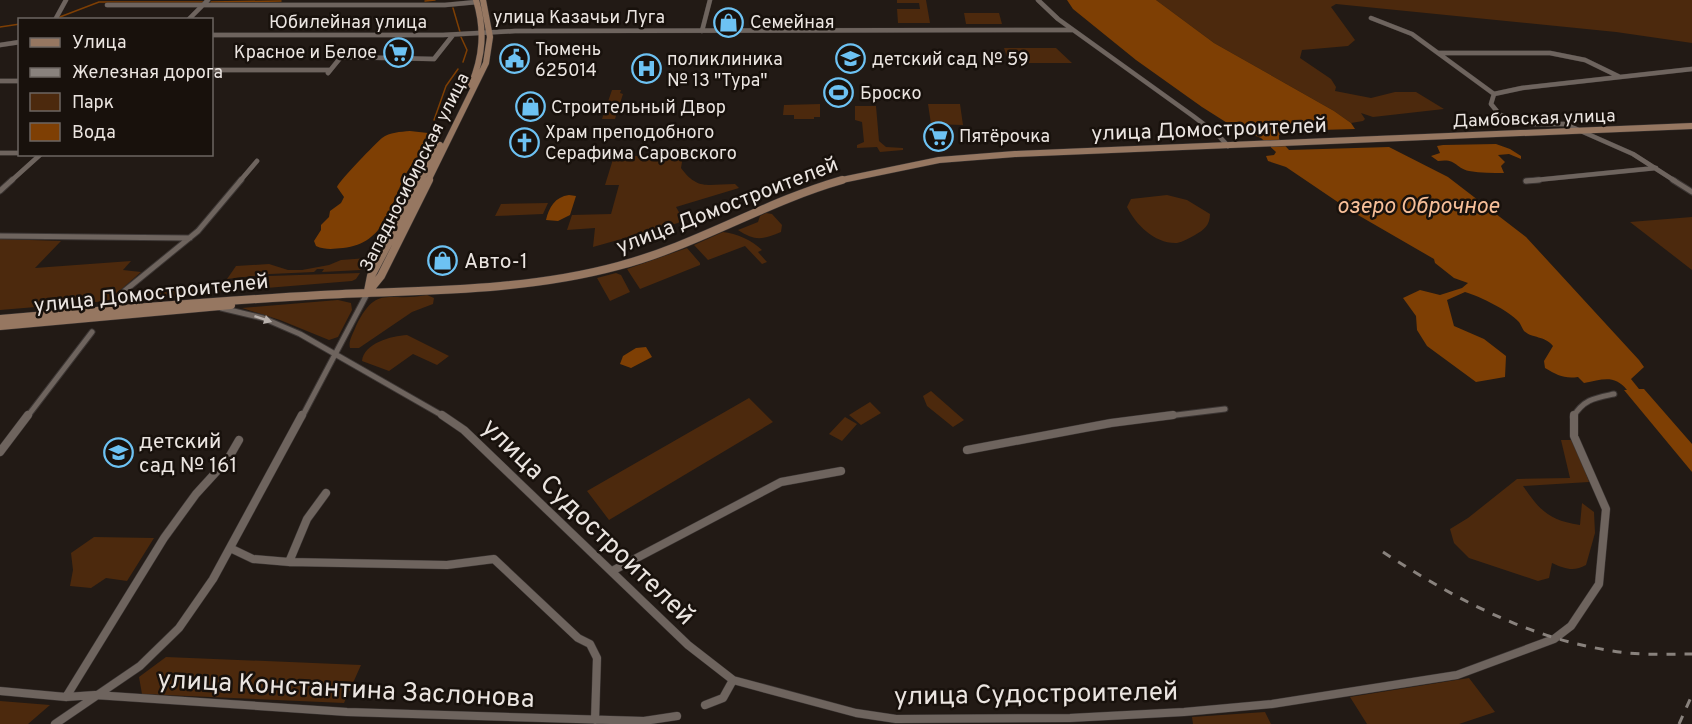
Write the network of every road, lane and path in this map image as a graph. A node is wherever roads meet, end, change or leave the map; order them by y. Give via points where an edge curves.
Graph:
1 (66, 0) edge
2 (208, 0) edge
3 (710, 0) edge
4 (1038, 0) edge
5 (479, 1) edge
6 (107, 6) dead end
7 (203, 6) junction
8 (56, 18) edge
9 (190, 18) edge
10 (1371, 18) dead end
11 (1070, 28) junction
12 (703, 30) junction
13 (489, 31) junction
14 (213, 35) edge
15 (453, 35) junction
16 (18, 42) edge
17 (0, 45) edge
18 (1439, 53) junction
19 (1692, 69) edge
20 (213, 70) edge
21 (1620, 76) junction
22 (0, 81) edge
23 (18, 81) edge
24 (1494, 94) junction
25 (1692, 126) edge
26 (1578, 131) junction
27 (1378, 140) joint
28 (1228, 146) junction
29 (0, 153) edge
30 (18, 153) edge
31 (39, 156) edge
32 (257, 161) dead end
33 (1657, 168) junction
34 (1526, 181) dead end
35 (0, 191) edge
36 (1692, 192) edge
37 (0, 236) edge
38 (191, 238) junction
39 (368, 292) junction
40 (306, 296) junction
41 (206, 308) junction
42 (109, 309) junction
43 (103, 317) junction
44 (0, 319) edge
45 (0, 326) edge
46 (92, 332) dead end
47 (337, 353) junction
48 (1614, 394) dead end
49 (1225, 409) dead end
50 (239, 440) dead end
51 (968, 450) dead end
52 (0, 452) edge
53 (841, 471) dead end
54 (326, 493) dead end
55 (230, 548) junction
56 (289, 562) junction
57 (612, 571) junction
58 (733, 680) junction
59 (0, 691) edge
60 (95, 695) junction
61 (66, 697) junction
62 (705, 705) dead end
63 (676, 716) dead end
64 (595, 720) junction
65 (56, 724) edge

1 - 8 street
2 - 7 street
3 - 12 street
4 - 11 street
5 - 7 street via 445,5
5 - 13 main road, Западносибирская улица
6 - 7 street
7 - 9 street
10 - 18 street via 1412,34
11 - 12 street, улица Казачьи Луга
11 - 28 street via 1208,127
12 - 13 street, улица Казачьи Луга
13 - 15 street, Юбилейная улица
13 - 39 main road, Западносибирская улица via 472,83 371,276
14 - 15 street, Юбилейная улица
15 - 20 street via 434,59 341,57 329,71
16 - 17 street
18 - 21 street via 1569,54
18 - 24 street
19 - 21 street
21 - 24 street
22 - 23 street
24 - 26 street via 1491,104 1500,115 1531,124 1565,123
25 - 26 main road, Дамбовская улица
26 - 27 main road, Дамбовская улица
26 - 33 street
27 - 28 main road, улица Домостроителей
28 - 39 main road, улица Домостроителей via 1003,155 908,164 816,187 667,249 598,271 517,285
29 - 30 street
31 - 35 street
32 - 38 street
33 - 34 street
33 - 36 street
37 - 38 street
38 - 42 street via 122,293
39 - 40 main road, улица Домостроителей
39 - 47 street
40 - 41 main road, улица Домостроителей
40 - 42 main road, улица Домостроителей
41 - 43 main road, улица Домостроителей
41 -> 47 street, улица Судостроителей via 229,309 299,331
42 - 43 street
42 - 44 main road, улица Домостроителей
43 - 45 main road, улица Домостроителей
46 - 52 street
47 - 55 street
47 - 57 street, улица Судостроителей via 464,430
48 - 58 street, улица Судостроителей via 1580,405 1573,417 1574,436 1606,509 1599,584 1571,626 1554,639 1457,675 1272,704 1195,711 937,720 856,713
49 - 51 street via 1111,423
50 - 61 street via 164,538
53 - 57 street via 780,482
54 - 56 street via 307,519
55 - 56 street via 252,560
55 - 60 street via 196,606 166,643 133,673
56 - 64 street via 447,565 494,559 578,638 590,644 597,658
57 - 58 street, улица Судостроителей via 688,645
58 - 62 street via 723,698
59 - 61 street
60 - 61 street
60 - 64 street, улица Константина Заслонова via 346,712
60 - 65 street
63 - 64 street, улица Константина Заслонова via 644,721

